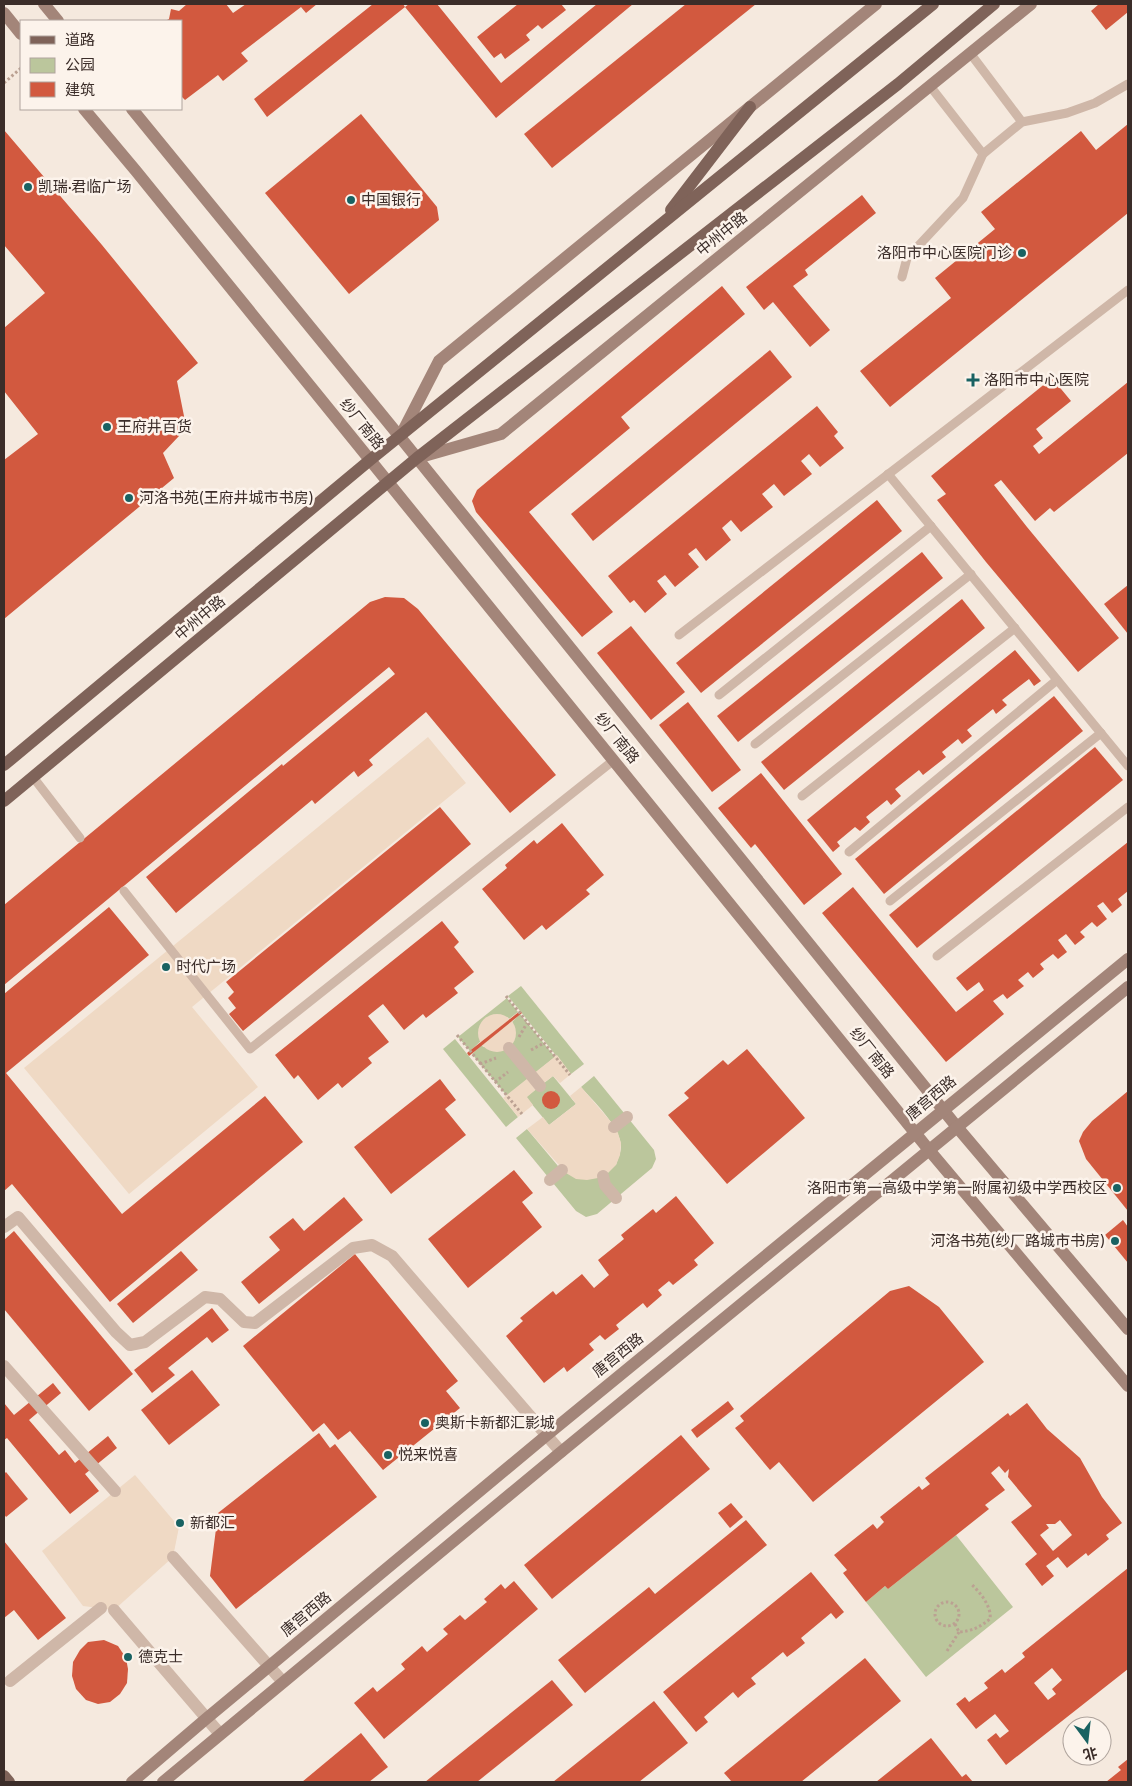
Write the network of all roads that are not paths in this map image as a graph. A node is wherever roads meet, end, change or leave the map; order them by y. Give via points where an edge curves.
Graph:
1 (44, 4) edge
2 (876, 4) edge
3 (933, 4) edge
4 (994, 4) edge
5 (1030, 4) edge
6 (4, 13) edge
7 (57, 20) edge
8 (20, 33) edge
9 (970, 53) junction
10 (1128, 84) edge
11 (930, 86) junction
12 (750, 107) junction
13 (85, 110) edge
14 (133, 110) edge
15 (1022, 122) junction
16 (983, 154) junction
17 (658, 227) junction
18 (902, 277) dead end
19 (1128, 290) edge
20 (400, 437) junction
21 (417, 458) junction
22 (370, 460) junction
23 (888, 474) junction
24 (389, 482) junction
25 (931, 526) junction
26 (970, 574) junction
27 (1015, 628) junction
28 (679, 635) dead end
29 (1057, 680) junction
30 (718, 695) dead end
31 (1101, 732) junction
32 (755, 744) dead end
33 (614, 760) junction
34 (4, 765) edge
35 (1128, 766) edge
36 (33, 777) junction
37 (802, 796) dead end
38 (4, 801) edge
39 (1128, 807) edge
40 (80, 838) dead end
41 (849, 852) dead end
42 (124, 891) dead end
43 (890, 901) dead end
44 (937, 956) dead end
45 (1128, 958) edge
46 (1128, 987) edge
47 (509, 1048) dead end
48 (540, 1086) dead end
49 (943, 1109) junction
50 (627, 1117) dead end
51 (614, 1127) dead end
52 (957, 1127) junction
53 (915, 1132) junction
54 (929, 1150) junction
55 (562, 1170) dead end
56 (603, 1176) dead end
57 (550, 1180) dead end
58 (616, 1198) dead end
59 (4, 1227) edge
60 (1128, 1329) edge
61 (4, 1366) edge
62 (1128, 1386) edge
63 (547, 1435) junction
64 (561, 1452) junction
65 (115, 1491) dead end
66 (173, 1557) dead end
67 (101, 1608) dead end
68 (114, 1610) dead end
69 (269, 1666) junction
70 (10, 1681) dead end
71 (283, 1682) junction
72 (207, 1718) junction
73 (220, 1734) junction
74 (4, 1776) edge
75 (9, 1782) edge
76 (132, 1782) edge
77 (164, 1782) edge

1 - 7 main road
2 - 12 main road, 中州中路
3 - 17 main road, 中州中路
4 - 21 main road, 中州中路 via 898,84
5 - 9 main road, 中州中路
6 - 8 main road
9 - 11 main road, 中州中路
9 - 15 lane
10 - 15 lane via 1095,103 1067,113
11 - 16 lane
11 - 21 main road, 中州中路 via 501,434
12 - 17 main road
12 - 20 main road, 中州中路 via 439,361
13 - 22 main road, 纱厂南路
14 - 20 main road, 纱厂南路
15 - 16 lane
16 - 18 lane via 963,198 907,258
17 - 20 main road, 中州中路
19 - 23 lane
20 - 21 main road, 纱厂南路
20 - 22 main road, 中州中路
21 - 24 main road, 中州中路
21 - 49 main road, 纱厂南路
22 - 24 main road, 纱厂南路
22 - 34 main road, 中州中路
23 - 25 lane
23 - 28 lane
24 - 33 main road, 纱厂南路
24 - 36 main road, 中州中路
25 - 26 lane
25 - 30 lane
26 - 27 lane
26 - 32 lane
27 - 29 lane
27 - 37 lane
29 - 31 lane
29 - 41 lane
31 - 35 lane
31 - 43 lane
33 - 42 lane via 250,1049
33 - 53 main road, 纱厂南路
36 - 38 main road, 中州中路
36 - 40 lane
39 - 44 lane
45 - 49 main road, 唐宫西路
46 - 52 main road
47 - 48 street
49 - 52 main road, 纱厂南路
49 - 53 main road, 唐宫西路
50 - 51 street
52 - 54 main road
52 - 60 main road, 纱厂南路
53 - 54 main road, 纱厂南路
53 - 63 main road, 唐宫西路
54 - 62 main road, 纱厂南路
54 - 64 main road
55 - 57 street
56 - 58 street
59 - 63 street via 18,1216 116,1332 130,1344 145,1342 205,1297 220,1299 244,1322 255,1323 353,1248 372,1245 392,1256
61 - 65 street
63 - 64 street
63 - 69 main road, 唐宫西路
64 - 71 main road
66 - 69 street
67 - 70 street
68 - 72 street
69 - 71 street
69 - 72 main road, 唐宫西路
71 - 73 main road
72 - 73 street
72 - 76 main road, 唐宫西路
73 - 77 main road
74 - 75 main road

